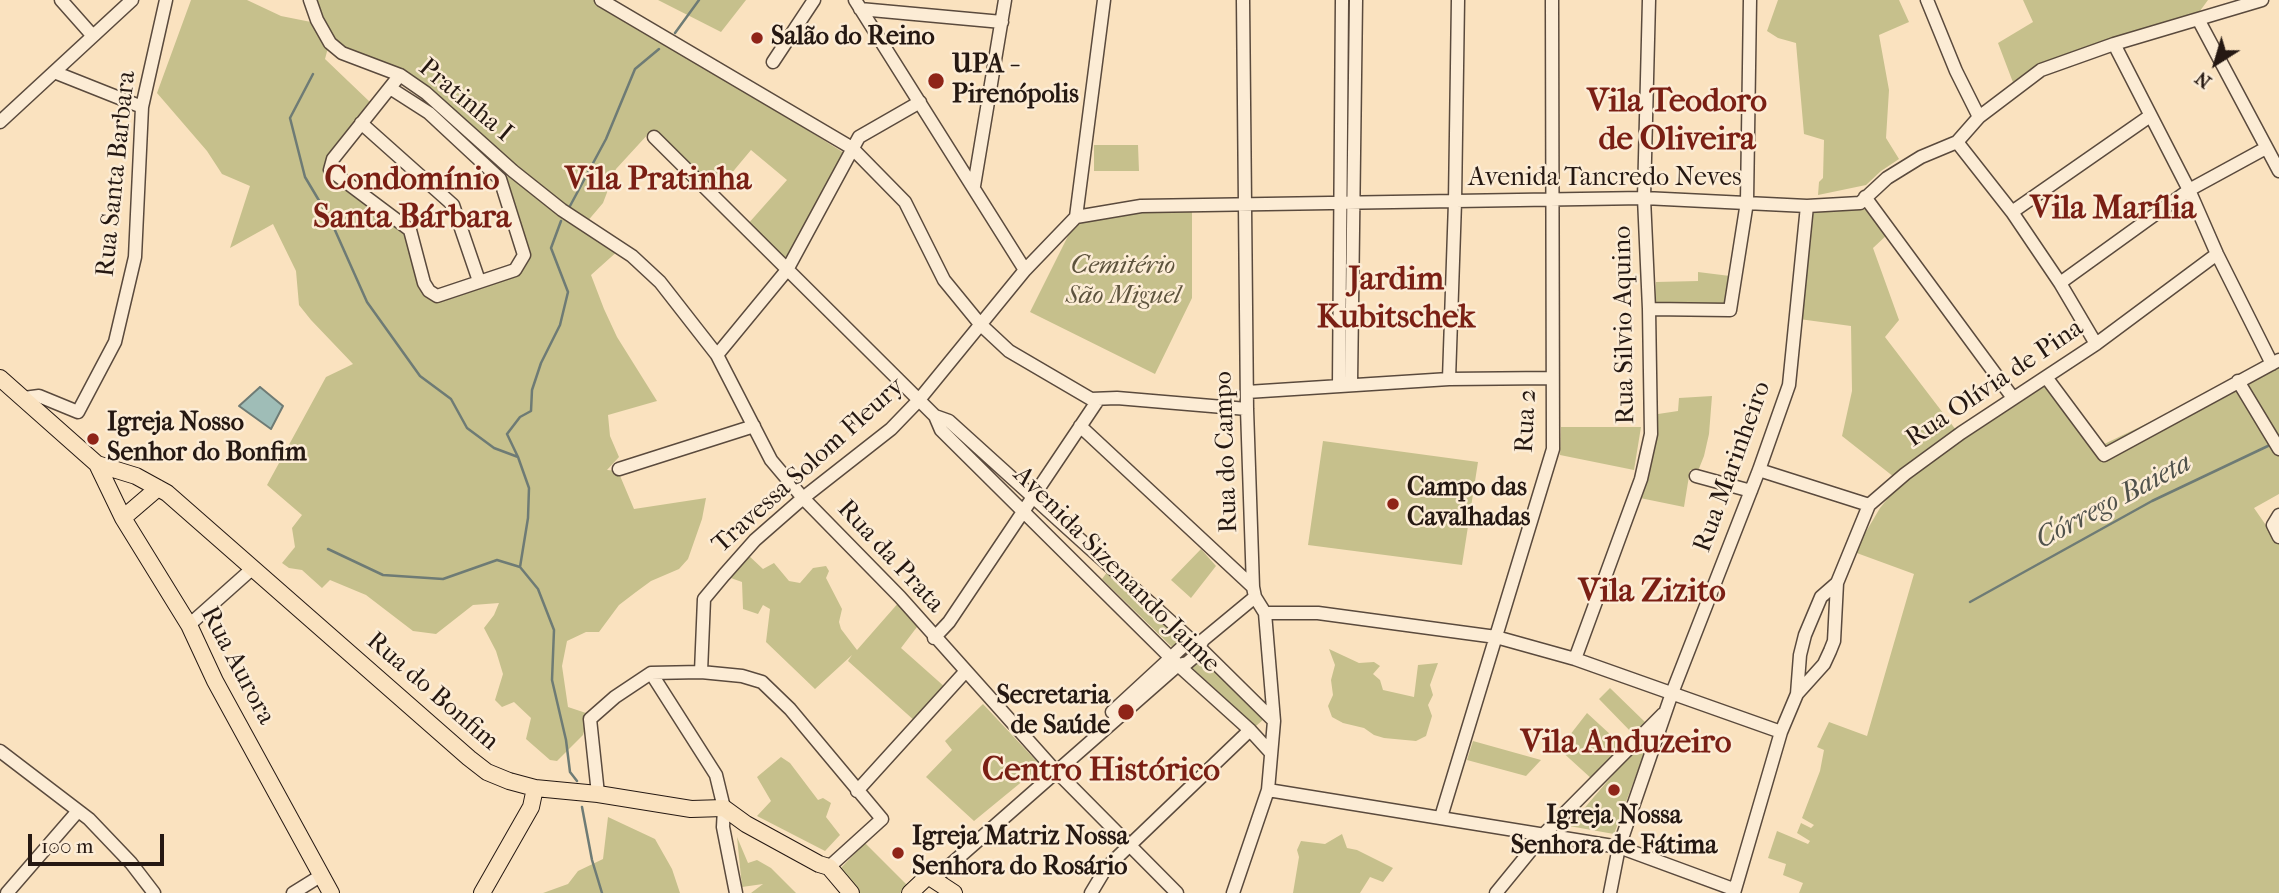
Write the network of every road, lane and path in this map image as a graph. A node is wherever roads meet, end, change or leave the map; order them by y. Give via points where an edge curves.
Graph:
1 (61, 0) edge
2 (132, 0) edge
3 (166, 0) edge
4 (310, 0) edge
5 (601, 0) edge
6 (814, 0) edge
7 (1005, 0) edge
8 (1104, 0) edge
9 (1243, 0) edge
10 (1342, 0) edge
11 (1356, 0) edge
12 (1458, 0) edge
13 (1552, 0) edge
14 (1648, 0) edge
15 (1751, 0) edge
16 (1927, 0) edge
17 (2262, 0) edge
18 (857, 4) edge
19 (2198, 19) junction
20 (1002, 22) junction
21 (92, 35) junction
22 (2114, 44) junction
23 (773, 62) dead end
24 (54, 72) junction
25 (400, 75) junction
26 (390, 88) junction
27 (920, 102) junction
28 (142, 107) junction
29 (2150, 116) junction
30 (1979, 117) junction
31 (0, 122) edge
32 (361, 123) junction
33 (654, 137) dead end
34 (1957, 142) junction
35 (852, 148) junction
36 (2266, 148) junction
37 (2279, 171) edge
38 (974, 186) junction
39 (2189, 190) junction
40 (1865, 197) junction
41 (1644, 198) junction
42 (1552, 200) junction
43 (1455, 202) junction
44 (1746, 202) junction
45 (1347, 204) junction
46 (1245, 206) junction
47 (1807, 206) junction
48 (2012, 212) junction
49 (1076, 217) junction
50 (2217, 254) junction
51 (787, 270) junction
52 (1026, 270) junction
53 (479, 282) junction
54 (2060, 283) junction
55 (1650, 309) junction
56 (980, 324) junction
57 (2096, 344) junction
58 (717, 355) junction
59 (2276, 362) edge
60 (2046, 377) junction
61 (0, 378) edge
62 (1552, 378) junction
63 (1449, 379) junction
64 (2238, 381) junction
65 (1345, 385) junction
66 (1247, 392) junction
67 (24, 398) junction
68 (2013, 398) junction
69 (1098, 400) junction
70 (918, 401) junction
71 (1247, 409) junction
72 (935, 416) junction
73 (754, 426) junction
74 (1080, 426) junction
75 (2279, 449) edge
76 (97, 464) junction
77 (619, 469) dead end
78 (1759, 470) junction
79 (1696, 476) dead end
80 (158, 488) junction
81 (1751, 491) junction
82 (1032, 497) junction
83 (803, 498) junction
84 (1869, 505) junction
85 (1024, 511) junction
86 (2279, 515) edge
87 (123, 518) junction
88 (2279, 537) edge
89 (1108, 567) junction
90 (253, 568) junction
91 (1096, 582) junction
92 (1837, 583) junction
93 (1254, 592) junction
94 (1265, 613) junction
95 (189, 625) junction
96 (1496, 636) junction
97 (934, 638) junction
98 (1197, 643) junction
99 (1575, 659) junction
100 (1175, 662) junction
101 (701, 672) junction
102 (965, 672) junction
103 (651, 673) junction
104 (1672, 693) junction
105 (1797, 694) junction
106 (1666, 711) junction
107 (1274, 720) junction
108 (1250, 730) junction
109 (1781, 732) junction
110 (0, 751) edge
111 (1271, 753) junction
112 (1053, 769) junction
113 (535, 788) junction
114 (1268, 790) junction
115 (857, 791) junction
116 (598, 794) junction
117 (724, 807) junction
118 (78, 811) junction
119 (1441, 817) junction
120 (1545, 833) junction
121 (1131, 846) junction
122 (1619, 847) junction
123 (829, 867) junction
124 (322, 875) junction
125 (931, 878) junction
126 (1734, 891) edge
127 (7, 893) edge
128 (154, 893) edge
129 (293, 893) edge
130 (331, 893) edge
131 (482, 893) edge
132 (736, 893) edge
133 (851, 893) edge
134 (910, 893) edge
135 (919, 893) edge
136 (954, 893) edge
137 (1091, 893) edge
138 (1177, 893) edge
139 (1233, 893) edge
140 (1496, 893) edge
141 (1609, 893) edge

1 - 21 street
2 - 21 street
3 - 28 street, Rua Santa Barbara
4 - 25 street, Pratinha I via 330,43
5 - 35 street
6 - 23 street
7 - 20 street
8 - 49 street
9 - 46 street, Rua do Campo
10 - 45 street
11 - 45 street
12 - 43 street
13 - 42 street, Rua 2
14 - 41 street, Rua Silvio Aquino
15 - 44 street
16 - 30 street
17 - 19 street
18 - 20 street
18 - 27 street
19 - 22 street
19 - 36 street
20 - 38 street
21 - 24 street
22 - 29 street
22 - 30 street via 2041,70
24 - 28 street
24 - 31 street
25 - 26 street
25 - 58 street, Pratinha I via 562,210 632,256 660,282
26 - 32 street
26 - 53 street via 429,113 500,179 524,255 515,270
27 - 35 street via 859,137
27 - 38 street
28 - 67 street, Rua Santa Barbara via 135,257 115,342 78,412 39,396
29 - 39 street
29 - 48 street
30 - 34 street
32 - 53 street via 453,205
32 - 53 street via 333,159 330,170 410,230 429,291 437,296
33 - 51 street, Avenida Sizenando Jaime
34 - 40 street via 1921,157
34 - 48 street
35 - 51 street
35 - 56 street via 905,202 944,280
36 - 37 street
36 - 39 street
38 - 52 street
39 - 50 street
39 - 54 street
40 - 47 street, Avenida Tancredo Neves via 1860,203
40 - 68 street
41 - 42 street, Avenida Tancredo Neves
41 - 44 street, Avenida Tancredo Neves
41 - 55 street, Rua Silvio Aquino
42 - 43 street, Avenida Tancredo Neves
42 - 62 street, Rua 2
43 - 45 street, Avenida Tancredo Neves
43 - 63 street
44 - 47 street, Avenida Tancredo Neves
44 - 55 street via 1730,310
45 - 46 street, Avenida Tancredo Neves
45 - 65 street
46 - 49 street, Avenida Tancredo Neves via 1141,206
46 - 66 street, Rua do Campo
47 - 78 street, Rua Marinheiro via 1789,385
48 - 54 street
49 - 52 street, Travessa Solom Fleury
50 - 57 street, Rua Olívia de Pina
50 - 59 street
51 - 58 street
51 - 70 street, Avenida Sizenando Jaime
52 - 56 street, Travessa Solom Fleury
54 - 57 street
55 - 99 street, Rua Silvio Aquino via 1651,434 1641,479
56 - 69 street via 1009,351
56 - 70 street, Travessa Solom Fleury
57 - 60 street, Rua Olívia de Pina
58 - 73 street, Rua da Prata
59 - 64 street
60 - 64 street via 2104,455
60 - 68 street, Rua Olívia de Pina
61 - 67 main road
62 - 63 street
62 - 96 street, Rua 2 via 1553,449
63 - 65 street
64 - 75 street
65 - 66 street
66 - 71 street, Rua do Campo
67 - 76 main road
68 - 84 street, Rua Olívia de Pina
69 - 71 street
69 - 74 street
70 - 72 street, Avenida Sizenando Jaime
70 - 83 street, Travessa Solom Fleury via 891,429
71 - 93 street, Rua do Campo
72 - 82 street, Avenida Sizenando Jaime via 949,421
72 - 85 street, Avenida Sizenando Jaime via 940,430
73 - 77 street
73 - 83 street, Rua da Prata via 771,460
74 - 82 street
74 - 93 street
76 - 80 main road, Rua do Bonfim
76 - 87 main road, Rua Aurora
78 - 81 street, Rua Marinheiro
78 - 84 street
79 - 81 street
80 - 87 main road
80 - 90 main road, Rua do Bonfim
81 - 104 street, Rua Marinheiro
82 - 85 street
82 - 89 street, Avenida Sizenando Jaime
83 - 97 street, Rua da Prata
83 - 101 street, Travessa Solom Fleury via 749,546 704,599
84 - 92 street, Rua Olívia de Pina
85 - 91 street, Avenida Sizenando Jaime
85 - 97 street
86 - 88 street via 2273,525
87 - 95 main road, Rua Aurora
89 - 91 street
89 - 98 street, Avenida Sizenando Jaime
90 - 95 street
90 - 113 main road, Rua do Bonfim via 469,758 487,772
91 - 100 street, Avenida Sizenando Jaime
92 - 105 street, Rua Olívia de Pina via 1821,597 1805,635
92 - 105 street, Rua Olívia de Pina via 1834,641 1824,664
93 - 94 street
93 - 98 street
94 - 96 street via 1318,613
94 - 107 street
95 - 124 main road, Rua Aurora
96 - 99 street
96 - 119 street, Rua 2
97 - 102 street, Rua da Prata
98 - 100 street via 1194,657 1187,663
98 - 107 street, Avenida Sizenando Jaime
99 - 104 street
100 - 108 street, Avenida Sizenando Jaime
100 - 112 street
101 - 103 street
101 - 115 street via 762,682
102 - 112 street, Rua da Prata
102 - 115 street
103 - 116 street via 590,719
103 - 117 street via 716,775
104 - 106 street, Rua Marinheiro
104 - 109 street
105 - 109 street, Rua Olívia de Pina
106 - 120 street
106 - 122 street, Rua Marinheiro
107 - 111 street
108 - 111 street, Avenida Sizenando Jaime
108 - 121 street
109 - 126 street, Rua Olívia de Pina
110 - 118 street
111 - 114 street
112 - 121 street, Rua da Prata
112 - 125 street
113 - 116 main road, Rua do Bonfim
113 - 131 main road via 530,807
114 - 119 street
114 - 139 street
115 - 123 street via 882,819
116 - 117 main road, Rua do Bonfim via 691,809
117 - 123 main road via 746,824
117 - 132 street via 723,827
118 - 127 street
118 - 128 street via 131,863
119 - 120 street
120 - 122 street
120 - 140 street
121 - 137 street via 1106,868
121 - 138 street, Rua da Prata
122 - 126 street
122 - 141 street, Rua Marinheiro
123 - 133 main road
124 - 129 street
124 - 130 main road, Rua Aurora
125 - 134 main road
125 - 135 main road
125 - 136 main road

